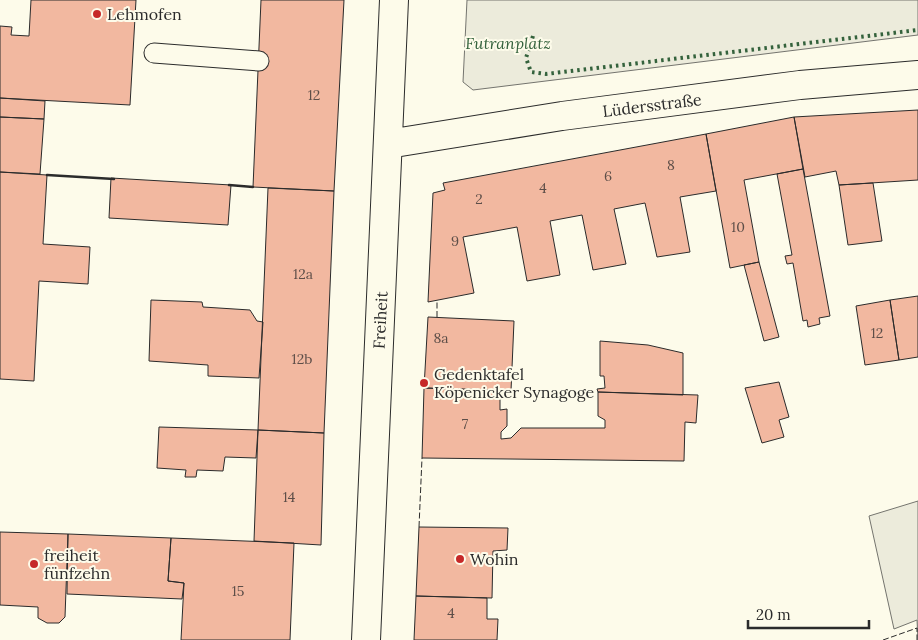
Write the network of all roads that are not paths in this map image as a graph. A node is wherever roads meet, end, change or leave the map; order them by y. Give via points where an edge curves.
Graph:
1 (394, 0) edge
2 (154, 53) dead end
3 (259, 61) dead end
4 (918, 75) edge
5 (388, 144) junction
6 (366, 640) edge

1 - 5 street, Freiheit
2 - 3 lane
4 - 5 street, Lüdersstraße via 610,110
5 - 6 street, Freiheit

